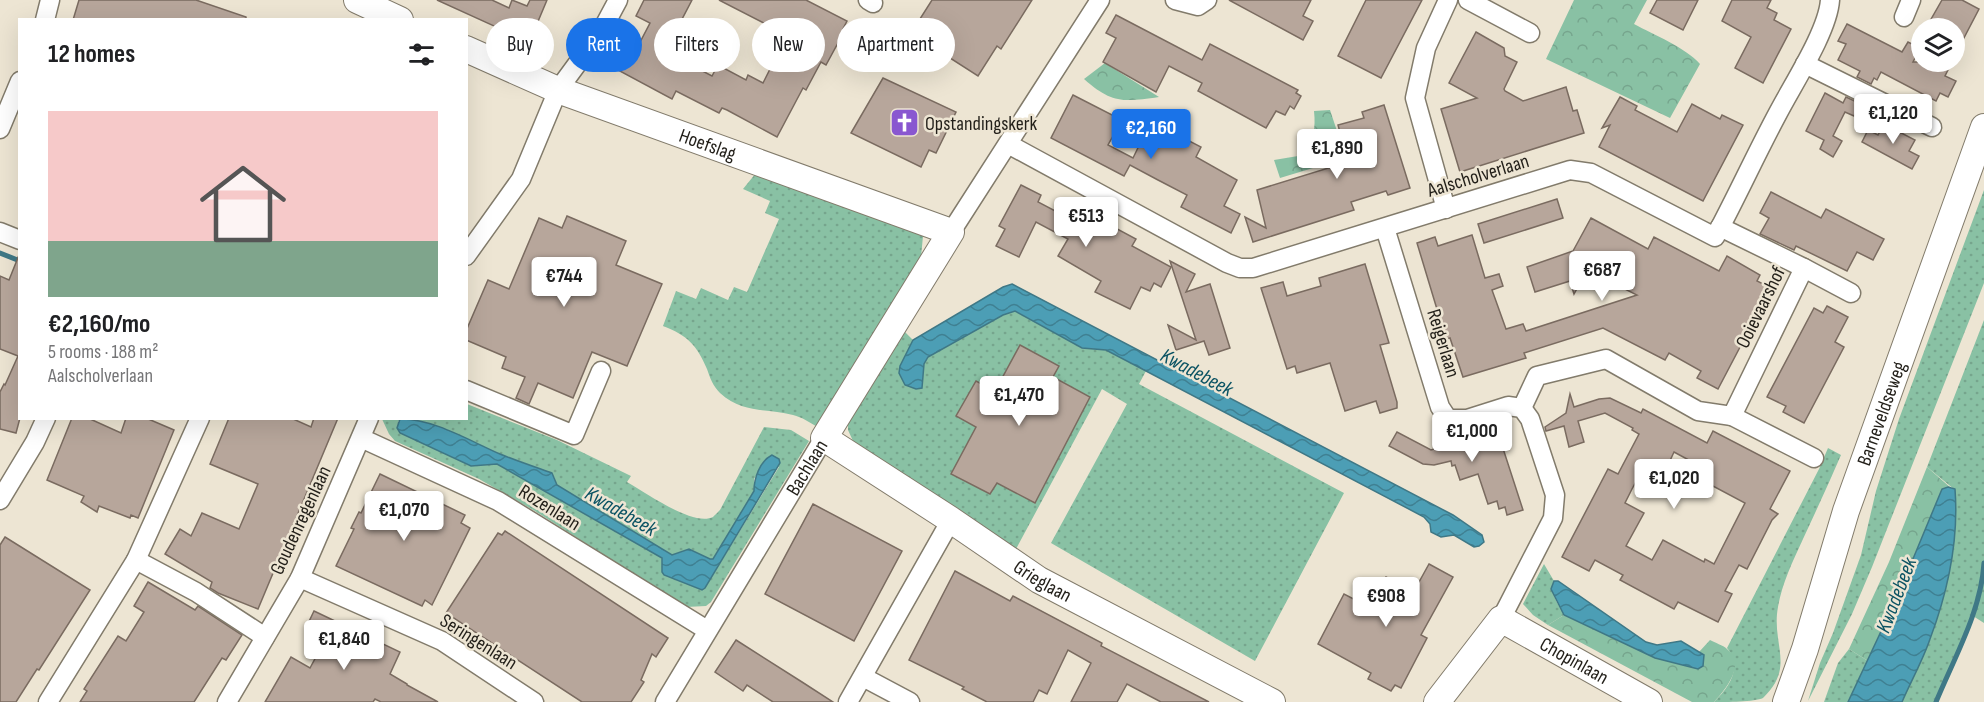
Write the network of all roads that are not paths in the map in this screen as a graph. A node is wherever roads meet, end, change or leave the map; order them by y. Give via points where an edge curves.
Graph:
1 (50, 0) edge
2 (357, 0) edge
3 (618, 0) edge
4 (1100, 0) edge
5 (1175, 0) edge
6 (1207, 0) edge
7 (1448, 0) edge
8 (1467, 0) edge
9 (1830, 0) edge
10 (46, 18) edge
11 (396, 18) edge
12 (1530, 33) dead end
13 (468, 50) edge
14 (1805, 64) junction
15 (18, 86) edge
16 (558, 90) junction
17 (1932, 127) dead end
18 (1984, 127) edge
19 (0, 129) edge
20 (1008, 144) junction
21 (1984, 163) edge
22 (1446, 209) junction
23 (1720, 227) junction
24 (1385, 228) junction
25 (0, 232) edge
26 (951, 232) junction
27 (18, 239) edge
28 (468, 254) edge
29 (1804, 268) junction
30 (1851, 293) dead end
31 (601, 371) dead end
32 (468, 391) edge
33 (1522, 408) junction
34 (1732, 416) junction
35 (45, 420) edge
36 (199, 420) edge
37 (368, 420) edge
38 (361, 438) junction
39 (824, 438) junction
40 (1814, 458) dead end
41 (0, 500) edge
42 (951, 520) junction
43 (136, 560) junction
44 (300, 578) junction
45 (1501, 619) junction
46 (707, 630) junction
47 (265, 637) junction
48 (863, 677) junction
49 (48, 702) edge
50 (227, 702) edge
51 (534, 702) edge
52 (665, 702) edge
53 (848, 702) edge
54 (910, 702) edge
55 (1272, 702) edge
56 (1437, 702) edge
57 (1649, 702) edge
58 (1786, 702) edge
59 (1804, 702) edge

1 - 10 street
2 - 11 street
3 - 16 street via 602,30
4 - 20 street
5 - 6 street via 1198,6
7 - 22 street via 1426,48 1415,98
8 - 12 street
9 - 14 street via 1829,13
13 - 16 street, Hoefslag
14 - 17 street
14 - 23 street
15 - 19 street
16 - 26 street, Hoefslag
16 - 28 street via 521,179
18 - 58 street, Barneveldseweg via 1853,489
20 - 24 street, Aalscholverlaan via 1240,268 1253,268
20 - 26 street
21 - 59 street, Barneveldseweg via 1877,453
22 - 23 street, Aalscholverlaan via 1570,170 1591,173 1715,237
22 - 24 street, Aalscholverlaan
23 - 29 street, Ooievaarshof
24 - 33 street, Reigerlaan via 1440,407 1448,419 1467,419 1508,406
25 - 27 street
26 - 39 street, Bachlaan
29 - 30 street, Ooievaarshof
29 - 34 street, Ooievaarshof
31 - 32 street via 574,435
33 - 34 street via 1537,376 1606,359 1698,411
33 - 45 street via 1530,419 1555,495 1553,518
34 - 40 street
35 - 41 street
36 - 43 street
37 - 38 street, Goudenregenlaan
38 - 44 street, Goudenregenlaan
38 - 46 street, Rozenlaan via 498,501
39 - 42 street, Grieglaan
39 - 46 street, Bachlaan
42 - 48 street
42 - 55 street, Grieglaan via 1039,580
43 - 47 street via 200,594
43 - 49 street
44 - 47 street, Goudenregenlaan
44 - 51 street, Seringenlaan via 442,641
45 - 56 street
45 - 57 street, Chopinlaan
46 - 52 street, Bachlaan
47 - 50 street, Goudenregenlaan
48 - 53 street
48 - 54 street

